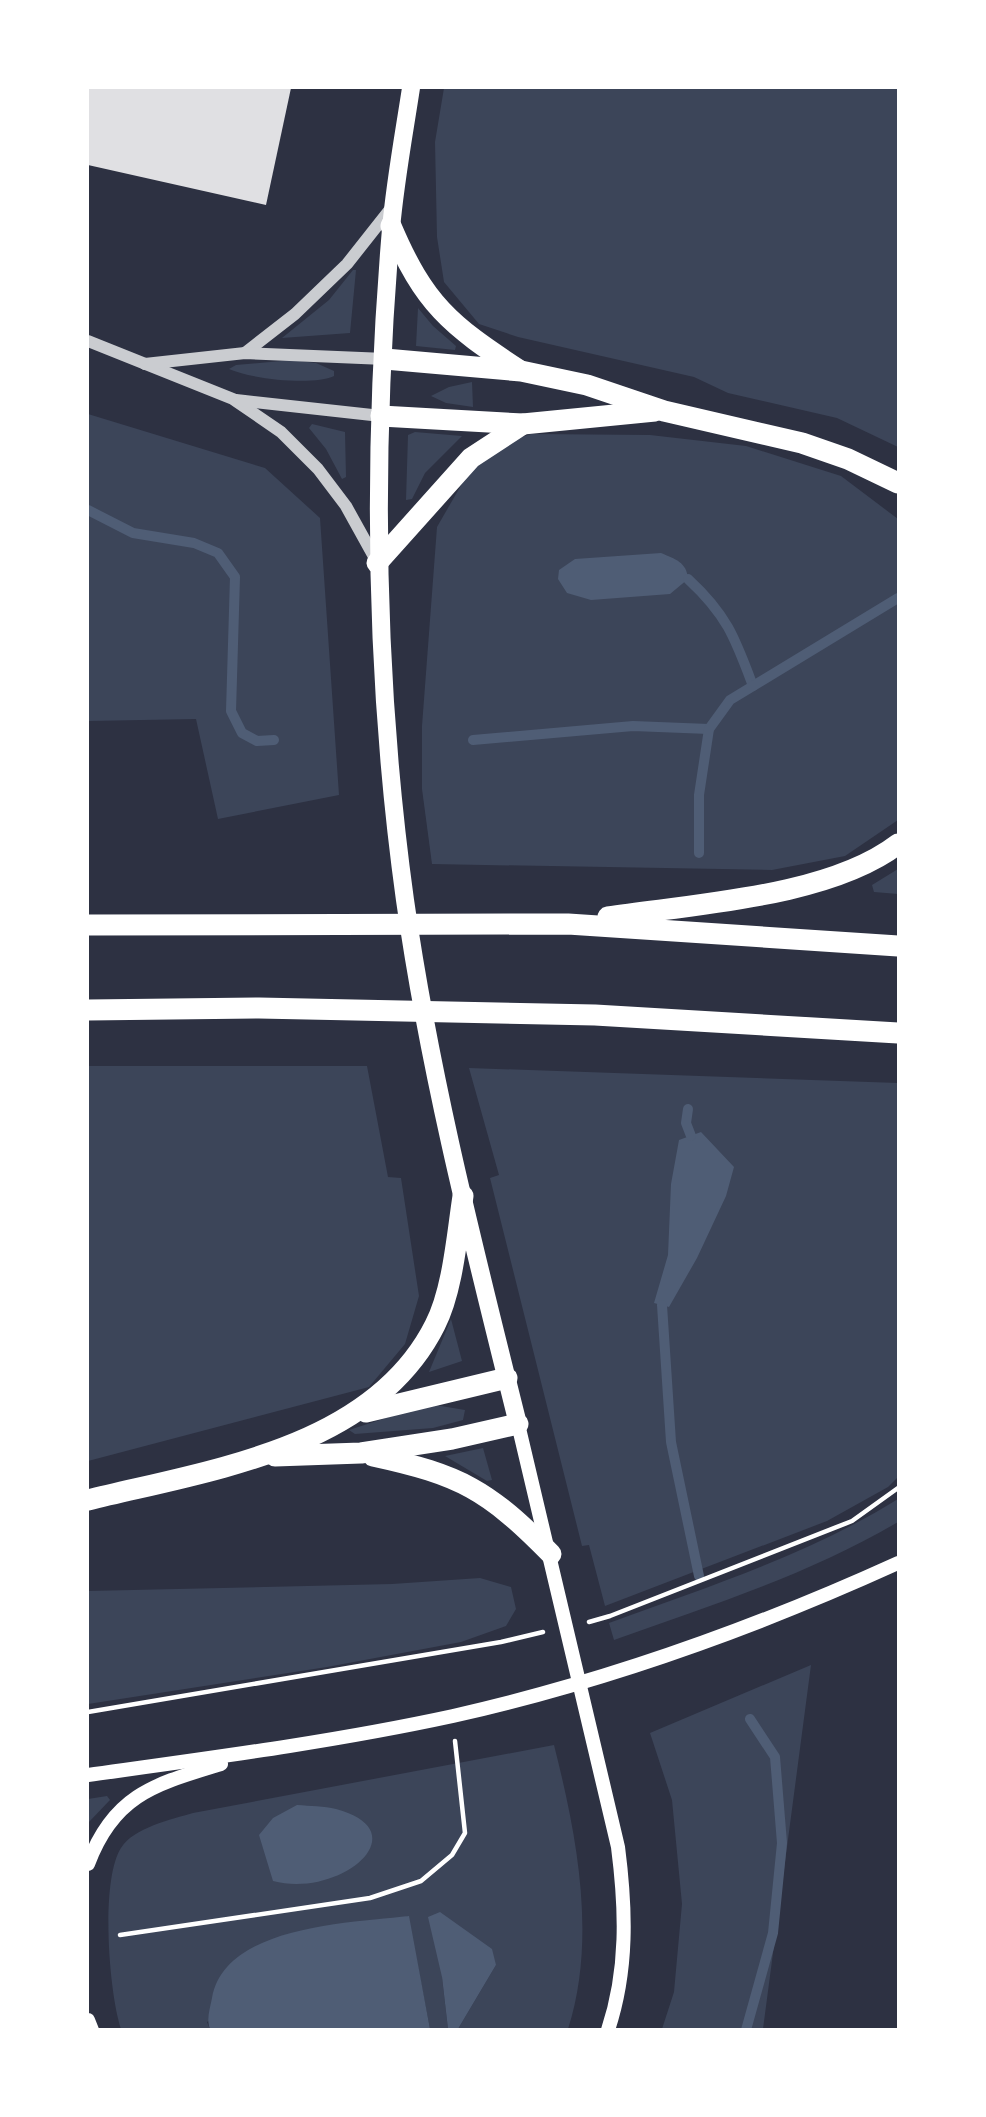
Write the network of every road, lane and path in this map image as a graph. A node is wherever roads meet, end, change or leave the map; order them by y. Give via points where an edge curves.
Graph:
1 (411, 88) edge
2 (394, 204) junction
3 (391, 226) junction
4 (88, 341) edge
5 (245, 353) junction
6 (385, 359) junction
7 (145, 364) junction
8 (520, 372) junction
9 (233, 399) junction
10 (664, 411) junction
11 (380, 416) junction
12 (523, 424) junction
13 (898, 484) edge
14 (377, 563) junction
15 (898, 844) edge
16 (568, 924) junction
17 (88, 925) edge
18 (898, 946) edge
19 (88, 1010) edge
20 (898, 1033) edge
21 (463, 1196) junction
22 (507, 1378) junction
23 (353, 1415) junction
24 (518, 1424) junction
25 (361, 1453) junction
26 (266, 1456) junction
27 (898, 1488) edge
28 (88, 1500) edge
29 (551, 1554) junction
30 (898, 1563) edge
31 (586, 1622) dead end
32 (550, 1631) dead end
33 (88, 1712) edge
34 (452, 1716) junction
35 (266, 1750) junction
36 (88, 1775) edge
37 (88, 1864) edge
38 (120, 1935) dead end
39 (88, 2020) edge
40 (92, 2029) edge
41 (608, 2029) edge

1 - 2 main road
2 - 3 main road
2 - 5 street via 347,264
3 - 6 main road
3 - 8 highway via 408,266 432,303 471,339
4 - 7 street
5 - 6 street
5 - 7 street
6 - 8 highway
6 - 11 main road
7 - 9 street
8 - 10 highway via 587,385
9 - 11 street
9 - 14 street via 281,432 318,469 346,506
10 - 12 highway
10 - 13 highway via 802,443
11 - 12 highway
11 - 14 main road
12 - 14 highway via 471,458
14 - 21 main road via 393,796 420,987
15 - 16 highway via 841,875 791,889
16 - 17 highway
16 - 18 highway
19 - 20 highway via 259,1008 595,1015
21 - 22 main road
21 - 23 highway via 452,1268 436,1324 410,1366 384,1394
22 - 23 highway
22 - 24 main road
23 - 26 highway
24 - 25 highway via 452,1440
24 - 29 main road
25 - 26 highway
25 - 29 highway via 431,1469 475,1488 509,1511
26 - 28 highway
27 - 31 path via 852,1521
29 - 41 main road via 607,1793 625,1902 623,1966
30 - 34 main road via 806,1605 650,1662
32 - 33 path
34 - 35 main road
34 - 38 path via 466,1833 452,1855 421,1881 370,1898
35 - 36 main road
35 - 37 main road via 156,1784 124,1807 98,1837
39 - 40 main road

